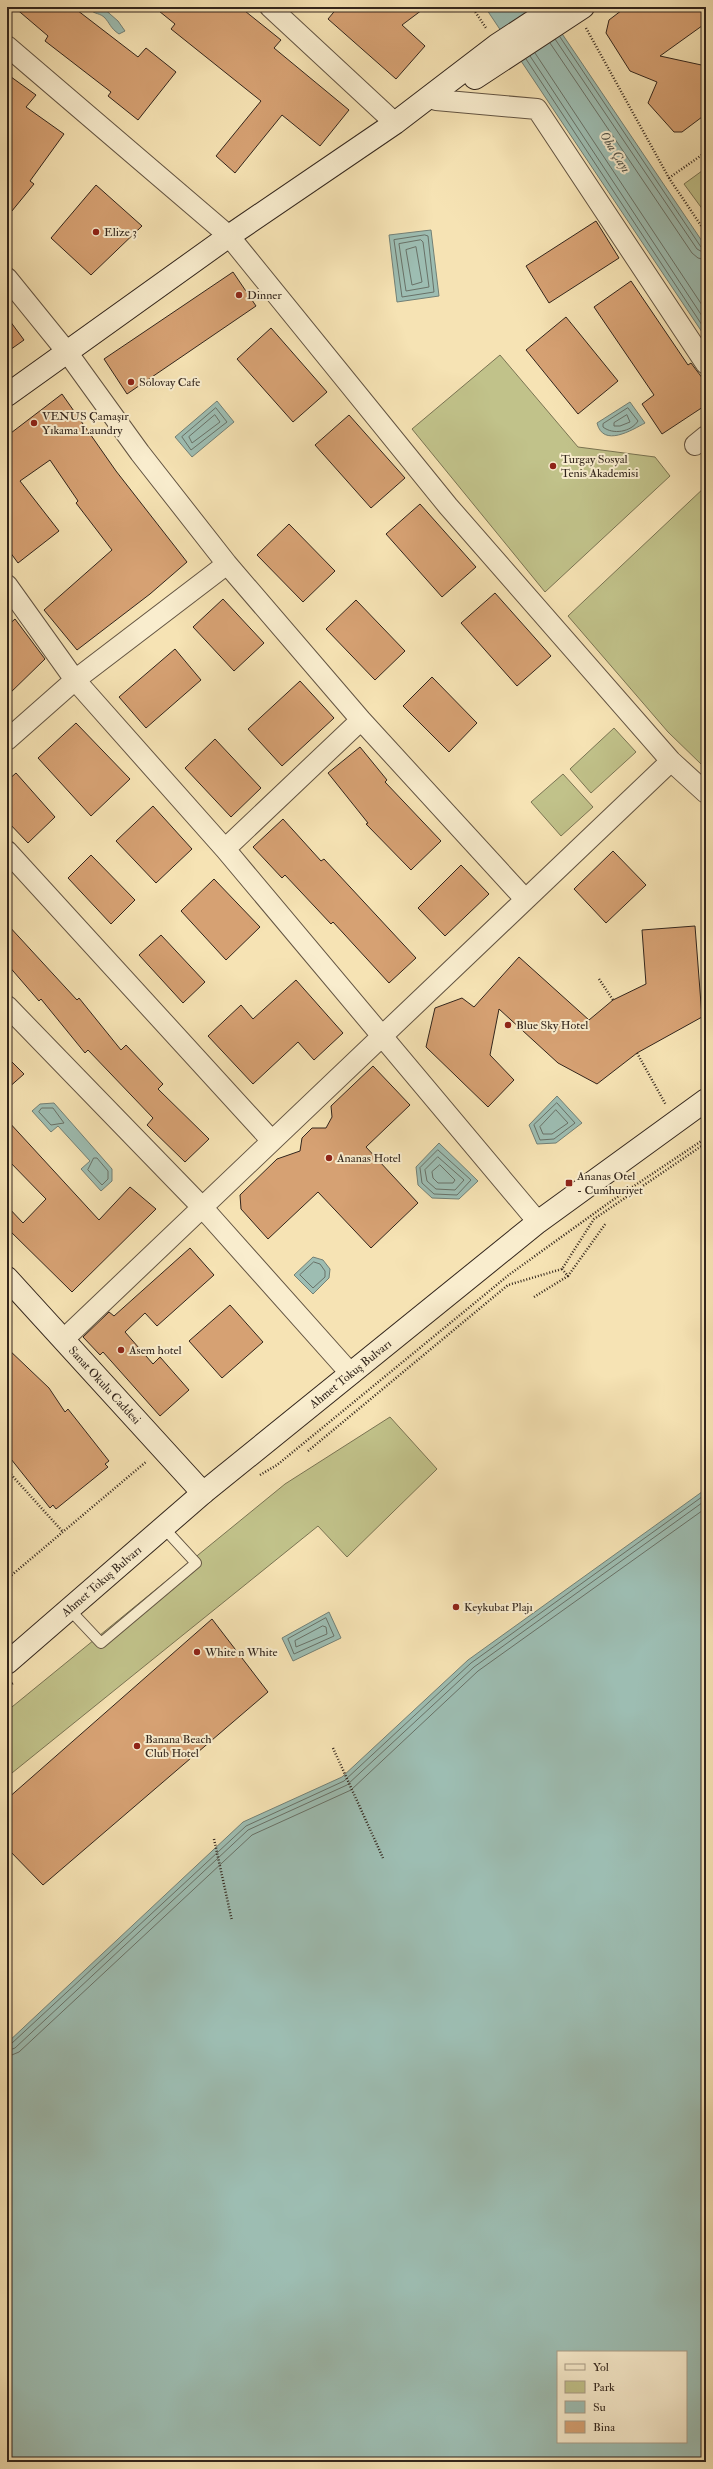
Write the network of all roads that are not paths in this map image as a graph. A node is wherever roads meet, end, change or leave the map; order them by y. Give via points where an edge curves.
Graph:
1 (270, 7) edge
2 (574, 12) edge
3 (7, 46) edge
4 (502, 52) junction
5 (436, 100) junction
6 (395, 123) junction
7 (229, 236) junction
8 (7, 278) edge
9 (67, 352) junction
10 (706, 364) edge
11 (7, 395) edge
12 (227, 564) junction
13 (7, 585) edge
14 (76, 680) junction
15 (361, 720) junction
16 (7, 740) edge
17 (671, 761) junction
18 (706, 793) edge
19 (225, 849) junction
20 (7, 851) edge
21 (525, 899) junction
22 (11, 1018) edge
23 (384, 1037) junction
24 (706, 1100) edge
25 (272, 1140) junction
26 (202, 1207) junction
27 (538, 1222) junction
28 (7, 1278) edge
29 (64, 1339) junction
30 (351, 1374) junction
31 (202, 1493) junction
32 (163, 1527) junction
33 (69, 1609) junction
34 (13, 1670) edge

1 - 6 street
2 - 4 street
3 - 7 street
4 - 5 street
4 - 6 street
5 - 6 street
5 - 10 street via 537,109
6 - 7 street
7 - 9 street
7 - 17 street via 448,506
8 - 9 street
9 - 11 street
9 - 12 street via 140,453
12 - 14 street
12 - 15 street
13 - 14 street
14 - 16 street
14 - 19 street
15 - 19 street
15 - 21 street
17 - 18 street
17 - 21 street
19 - 23 street
20 - 25 street
21 - 23 street
22 - 26 street
23 - 25 street
23 - 27 street
24 - 27 street, Ahmet Tokuş Bulvarı
25 - 26 street
26 - 29 street
26 - 30 street
27 - 30 street, Ahmet Tokuş Bulvarı
28 - 29 street, Sanat Okulu Caddesi
29 - 31 street, Sanat Okulu Caddesi
30 - 31 street, Ahmet Tokuş Bulvarı
31 - 32 street, Ahmet Tokuş Bulvarı
32 - 33 street, Ahmet Tokuş Bulvarı
32 - 33 lane via 196,1563 101,1643
33 - 34 street, Ahmet Tokuş Bulvarı

